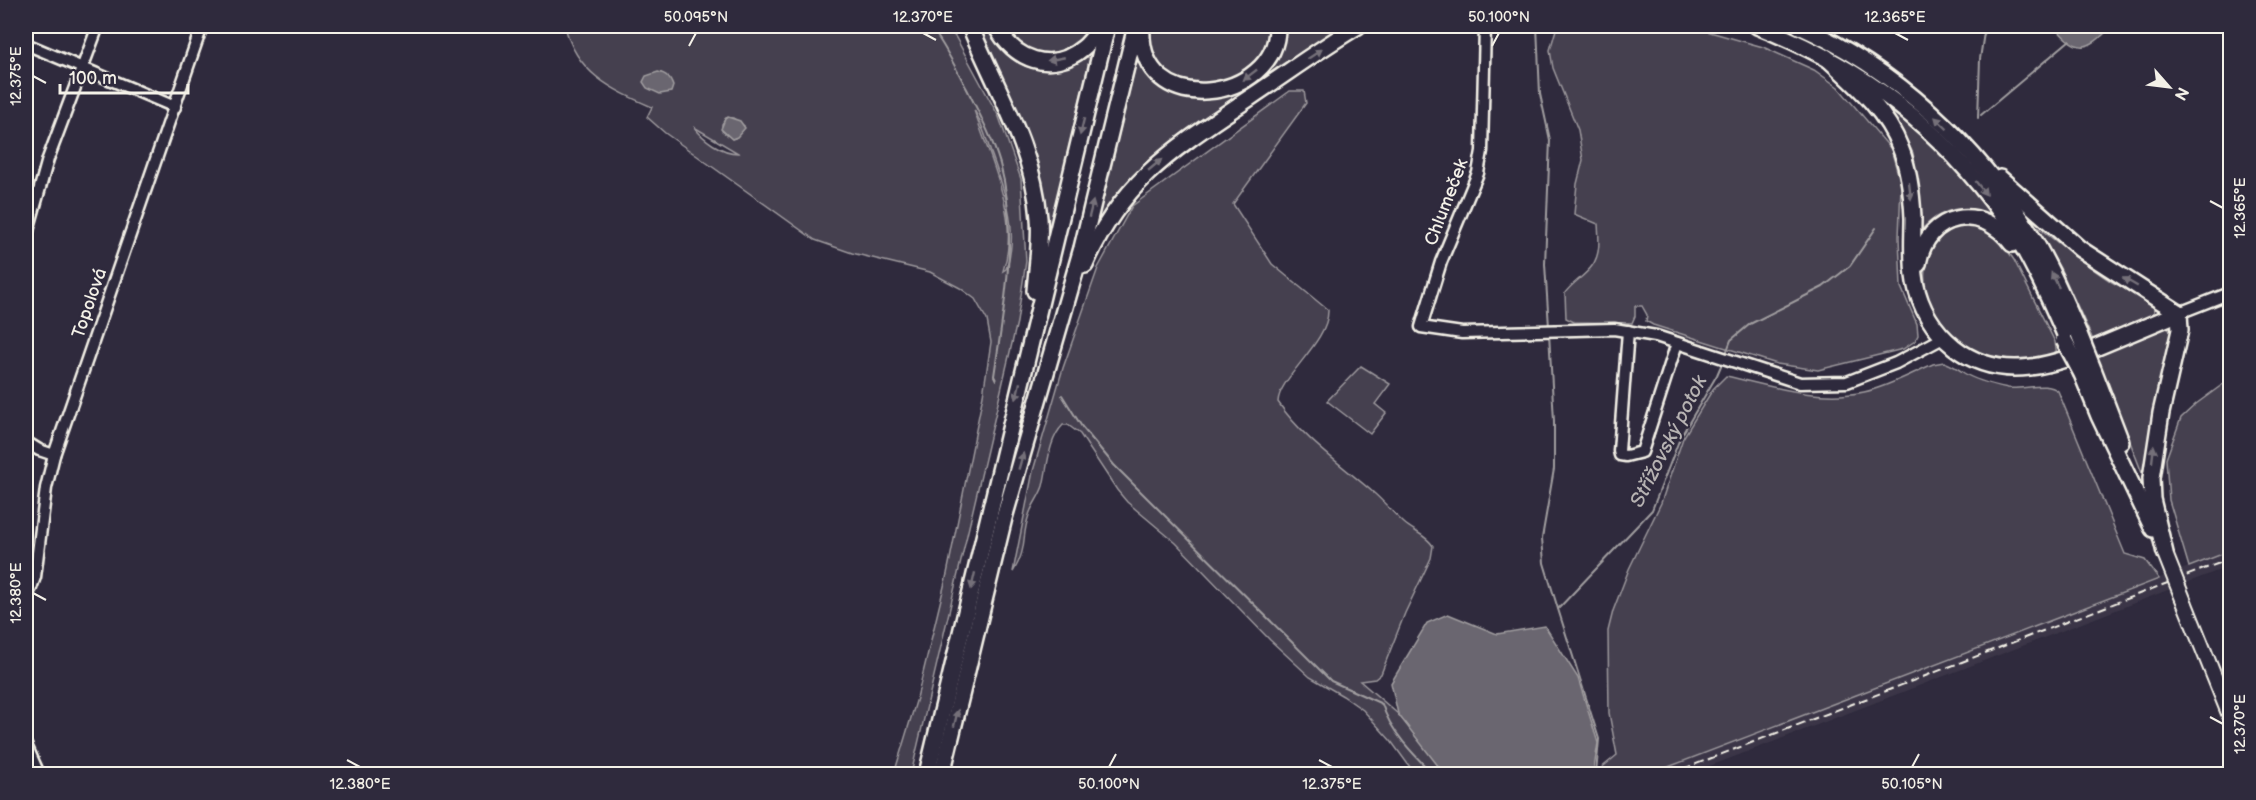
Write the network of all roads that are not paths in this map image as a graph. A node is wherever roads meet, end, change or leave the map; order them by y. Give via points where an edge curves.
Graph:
1 (98, 26) edge
2 (202, 26) edge
3 (961, 26) edge
4 (970, 26) edge
5 (996, 26) edge
6 (1101, 26) edge
7 (1107, 26) edge
8 (1136, 26) edge
9 (1142, 26) edge
10 (1276, 26) edge
11 (1358, 26) edge
12 (1485, 26) edge
13 (1757, 26) edge
14 (1799, 26) edge
15 (1862, 26) edge
16 (1882, 26) edge
17 (26, 44) edge
18 (1826, 57) junction
19 (82, 69) junction
20 (990, 74) junction
21 (174, 107) junction
22 (1962, 143) junction
23 (26, 237) edge
24 (2230, 293) edge
25 (1921, 299) junction
26 (2179, 313) junction
27 (1628, 331) junction
28 (1032, 334) junction
29 (2070, 337) junction
30 (1944, 338) junction
31 (1677, 343) junction
32 (1049, 367) junction
33 (26, 442) edge
34 (54, 455) junction
35 (2166, 555) junction
36 (26, 596) edge
37 (2230, 716) edge
38 (26, 745) edge
39 (39, 774) edge
40 (927, 774) edge
41 (942, 774) edge

1 - 19 street
2 - 21 street, Topolová
3 - 20 highway
4 - 20 highway
6 -> 5 highway via 1081,50 1047,61 1016,52
7 -> 28 highway
32 -> 8 highway
10 -> 9 highway via 1270,54 1254,72 1232,86 1199,92 1179,89 1158,76 1145,55
32 -> 11 highway via 1089,255 1127,193 1175,150
12 - 27 street, Chlumeček via 1479,169 1441,262 1421,327 1462,333
13 - 18 highway
22 -> 14 highway via 1886,76
15 - 16 street
17 - 19 street
18 -> 25 highway via 1879,110 1900,147 1911,197 1912,257
18 -> 29 highway via 1879,89 1951,151 2007,222
19 - 21 street
19 - 23 street via 48,159
20 - 28 highway via 1022,141 1035,192 1039,244
21 - 34 street, Topolová
26 -> 22 highway via 2080,249
29 -> 22 highway via 2056,281 2030,233
24 - 26 street
25 - 29 highway via 1917,268 1924,242 1938,226 1955,219 1985,221 2000,230 2014,248
25 - 30 highway
26 - 30 highway via 2059,363 2033,368 1989,365 1968,357
35 -> 26 highway via 2152,499 2151,478 2180,330
27 - 31 street
27 - 31 street via 1620,455 1642,452
28 -> 40 highway
29 - 35 highway, bridge via 2087,372 2099,416
30 - 31 street via 1847,382 1800,383
41 -> 32 highway via 1005,518
33 - 34 street
34 - 36 street, Topolová via 35,577
35 - 37 main road, bridge
38 - 39 street

